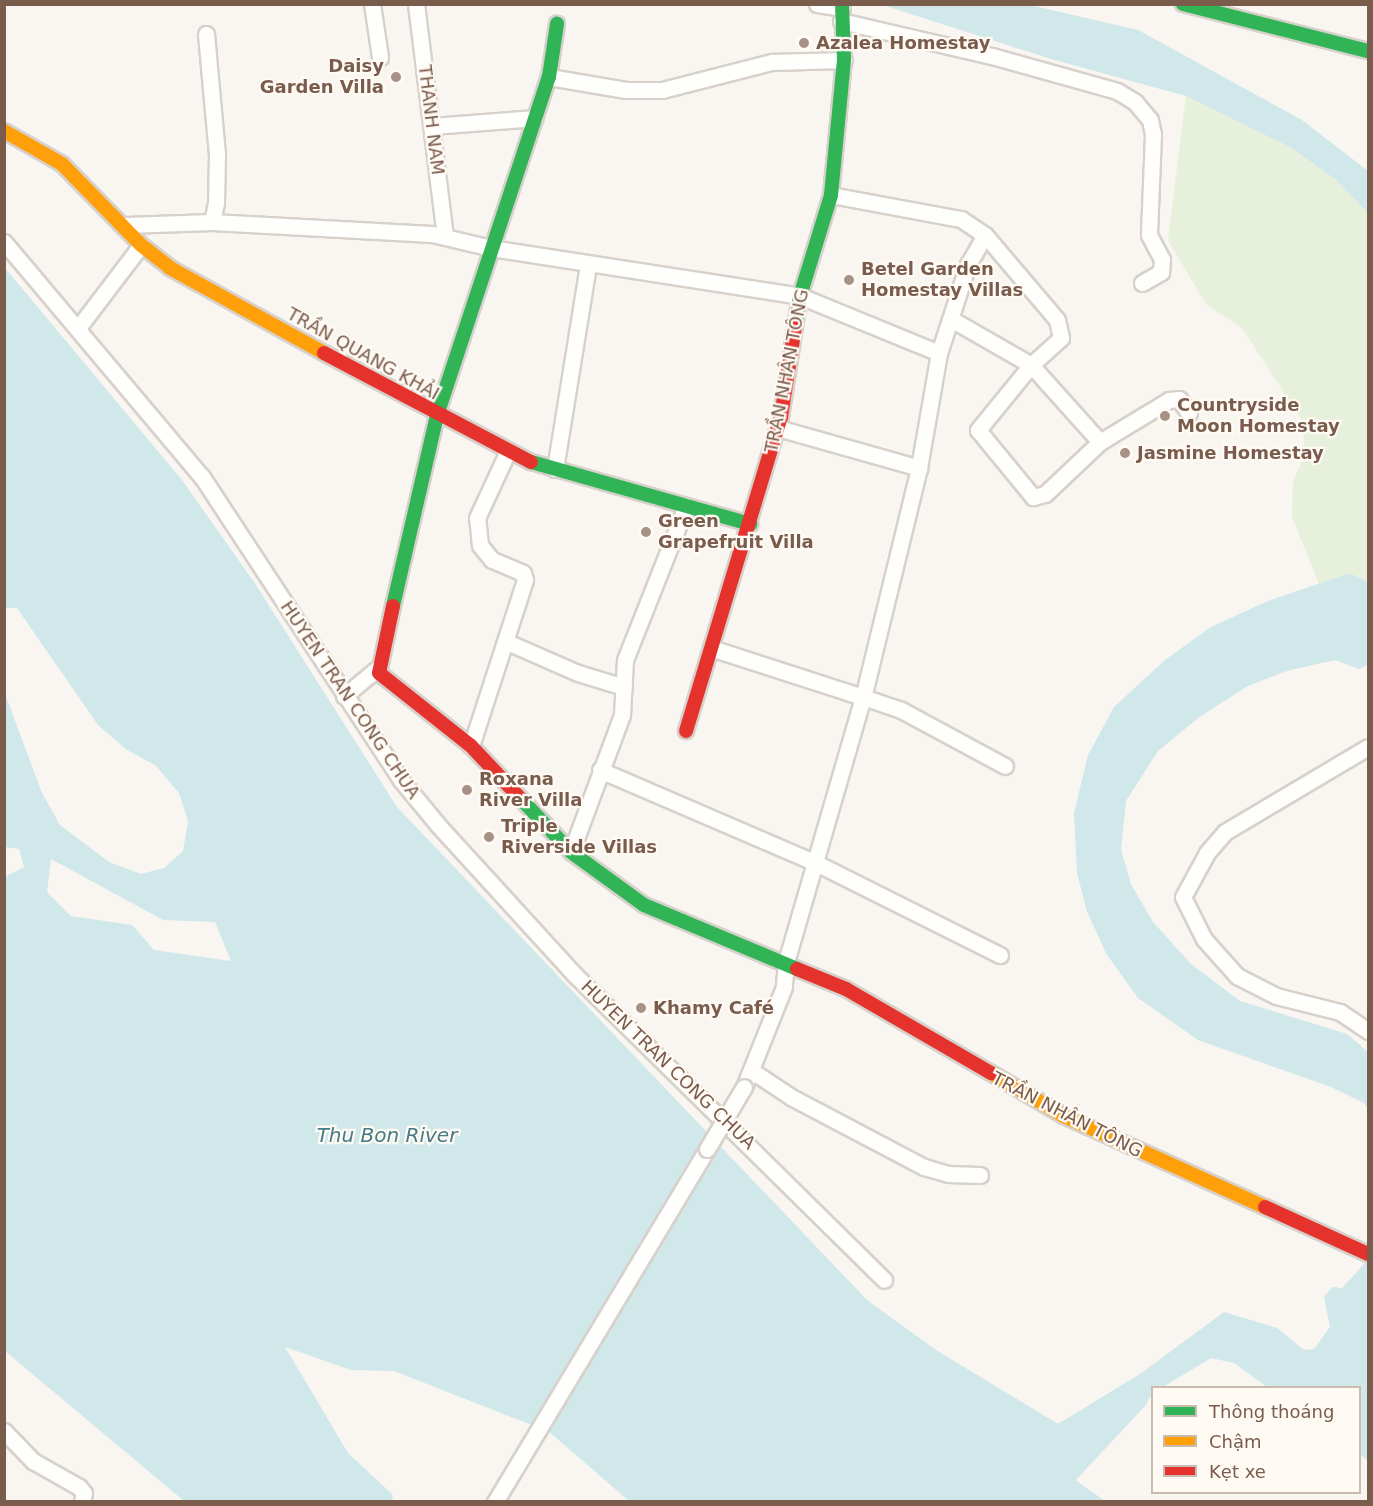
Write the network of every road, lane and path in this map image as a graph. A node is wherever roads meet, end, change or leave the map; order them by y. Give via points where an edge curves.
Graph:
1 (372, 4) edge
2 (416, 4) edge
3 (817, 4) edge
4 (1183, 4) edge
5 (842, 10) edge
6 (557, 24) dead end
7 (206, 34) dead end
8 (1368, 51) edge
9 (380, 57) dead end
10 (844, 60) junction
11 (549, 77) junction
12 (535, 118) junction
13 (433, 126) junction
14 (4, 130) edge
15 (831, 195) junction
16 (212, 222) junction
17 (125, 225) junction
18 (985, 235) junction
19 (445, 236) junction
20 (4, 242) edge
21 (141, 245) junction
22 (491, 248) junction
23 (588, 264) junction
24 (1143, 282) dead end
25 (801, 296) junction
26 (951, 319) junction
27 (78, 328) junction
28 (939, 353) junction
29 (1031, 365) junction
30 (1189, 413) dead end
31 (437, 415) junction
32 (778, 428) junction
33 (1101, 442) junction
34 (508, 451) junction
35 (919, 468) junction
36 (555, 469) junction
37 (686, 506) junction
38 (750, 524) junction
39 (507, 642) junction
40 (714, 649) junction
41 (378, 668) junction
42 (624, 687) junction
43 (344, 696) junction
44 (863, 697) junction
45 (686, 731) dead end
46 (471, 746) junction
47 (1368, 748) edge
48 (1005, 766) dead end
49 (600, 771) junction
50 (571, 852) junction
51 (814, 862) junction
52 (1000, 955) dead end
53 (786, 962) junction
54 (1368, 1030) edge
55 (752, 1071) junction
56 (980, 1175) dead end
57 (1363, 1252) edge
58 (884, 1280) dead end
59 (4, 1431) edge
60 (82, 1502) edge
61 (495, 1502) edge

1 - 9 street
2 - 13 street, THANH NAM
3 - 5 street
4 - 8 street
5 - 10 street, TRẦN NHÂN TÔNG
5 - 24 street via 1117,91 1135,102 1150,120 1153,134 1149,235 1162,259 1161,272
6 - 11 street
7 - 16 street via 217,154
10 - 11 street via 772,62 662,90 626,90
10 - 15 street, TRẦN NHÂN TÔNG
11 - 12 street
12 - 13 street
12 - 22 street
13 - 19 street, THANH NAM
14 - 17 street, TRẦN QUANG KHẢI via 62,164
15 - 18 street via 961,219
15 - 25 street, TRẦN NHÂN TÔNG
16 - 17 street
16 - 19 street
17 - 21 street, TRẦN QUANG KHẢI
18 - 26 street via 968,264
18 - 29 street via 1063,331 1061,338
19 - 22 street
20 - 27 street, HUYEN TRAN CONG CHUA
21 - 27 street
21 - 31 street, TRẦN QUANG KHẢI via 170,268
22 - 23 street
22 - 31 street
23 - 25 street
23 - 36 street
25 - 28 street
25 - 32 street, TRẦN NHÂN TÔNG
26 - 28 street
26 - 29 street
27 - 43 street, HUYEN TRAN CONG CHUA via 202,477
28 - 35 street
29 - 33 street
29 - 33 street via 978,430 1033,497 1045,494
30 - 33 street via 1179,399 1169,400
31 - 34 street, TRẦN QUANG KHẢI
31 - 41 street
32 - 35 street
32 - 38 street, TRẦN NHÂN TÔNG
34 - 36 street, TRẦN QUANG KHẢI
34 - 39 street via 477,518 485,554 525,575
35 - 44 street
36 - 37 street, TRẦN QUANG KHẢI
37 - 38 street, TRẦN QUANG KHẢI
37 - 42 street via 626,660
38 - 40 street, TRẦN NHÂN TÔNG
39 - 42 street via 578,674
39 - 46 street
40 - 44 street
40 - 45 street, TRẦN NHÂN TÔNG
41 - 43 street
41 - 46 street, TRẦN NHÂN TÔNG via 383,680
42 - 49 street via 622,715
43 - 58 street, HUYEN TRAN CONG CHUA via 401,780 575,975
44 - 48 street via 901,710
44 - 51 street
46 - 50 street, TRẦN NHÂN TÔNG
47 - 54 street via 1225,832 1207,853 1183,897 1204,939 1237,975 1276,996 1340,1012
49 - 50 street
49 - 51 street
50 - 53 street, TRẦN NHÂN TÔNG via 644,905
51 - 52 street
51 - 53 street
53 - 55 street via 784,987
53 - 57 street, TRẦN NHÂN TÔNG via 846,989 1064,1116
55 - 56 street via 791,1097 924,1167 948,1174
55 - 61 street, bridge
59 - 60 street via 33,1461 79,1486 84,1493

